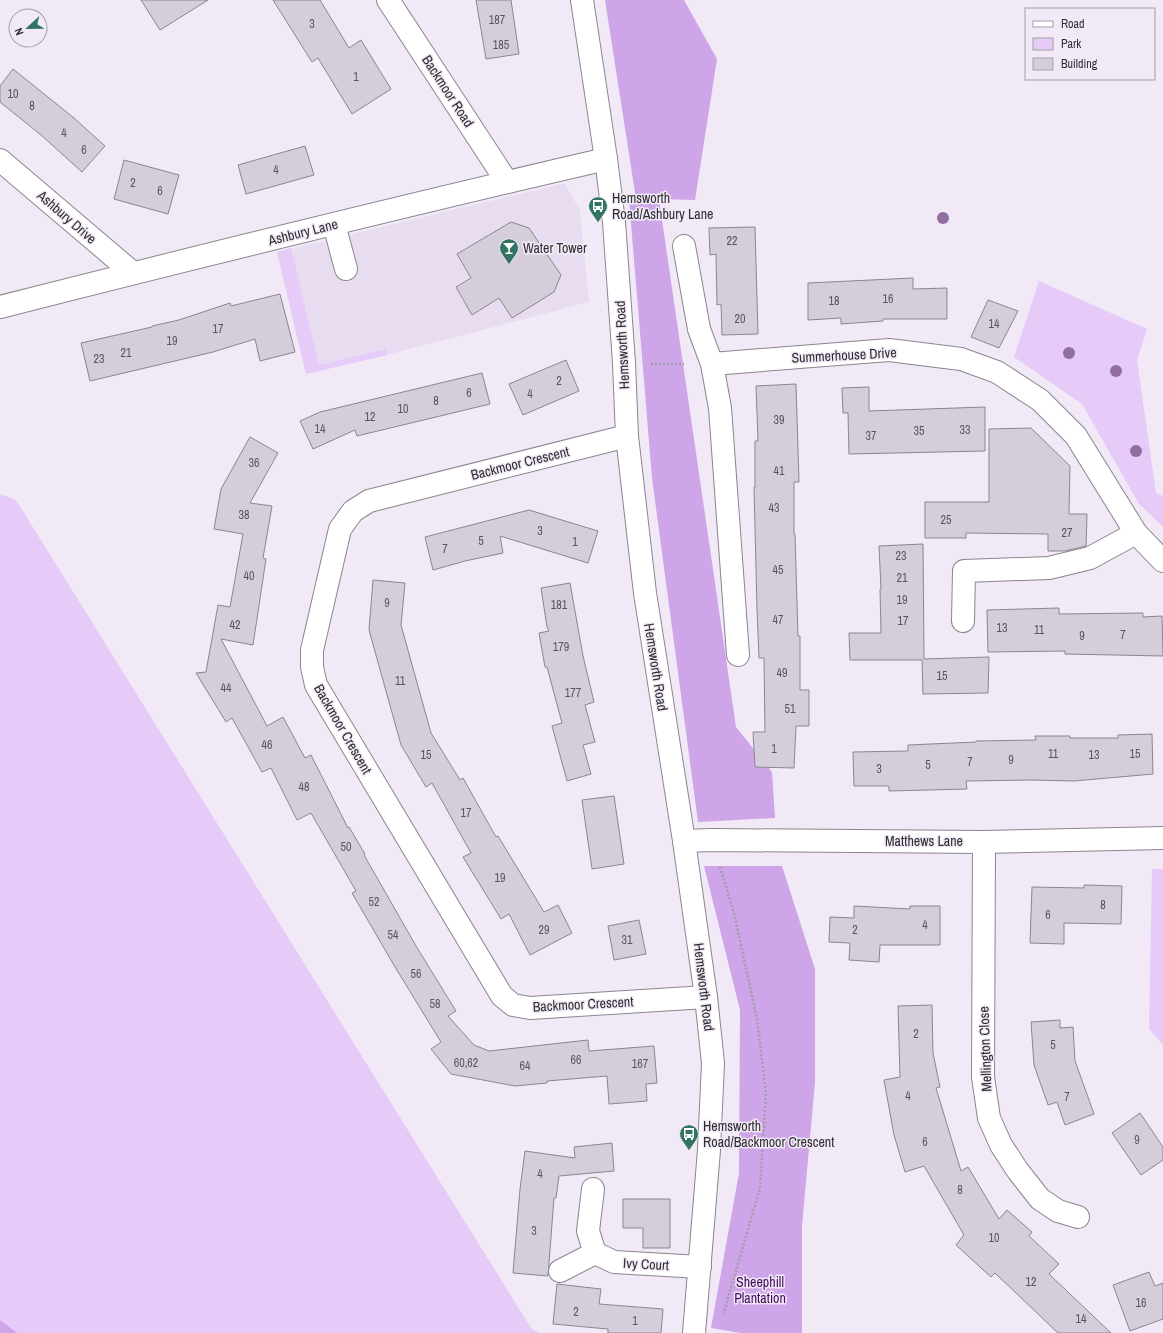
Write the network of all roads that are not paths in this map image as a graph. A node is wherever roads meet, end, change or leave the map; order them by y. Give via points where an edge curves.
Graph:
1 (388, 0) edge
2 (582, 0) edge
3 (606, 159) junction
4 (0, 160) edge
5 (507, 182) junction
6 (334, 224) junction
7 (684, 246) dead end
8 (346, 269) dead end
9 (133, 273) junction
10 (0, 308) edge
11 (712, 364) junction
12 (627, 436) junction
13 (1136, 533) junction
14 (1163, 561) edge
15 (963, 622) dead end
16 (738, 655) dead end
17 (1163, 838) edge
18 (684, 841) junction
19 (984, 842) junction
20 (706, 997) junction
21 (593, 1189) dead end
22 (1078, 1217) dead end
23 (595, 1253) junction
24 (700, 1267) junction
25 (560, 1271) dead end
26 (694, 1333) edge

1 - 5 street, Backmoor Road
2 - 3 street, Hemsworth Road
3 - 5 street, Ashbury Lane
3 - 12 street, Hemsworth Road via 615,237
4 - 9 street, Ashbury Drive
5 - 6 street, Ashbury Lane via 443,205
6 - 8 street
6 - 9 street, Ashbury Lane
7 - 11 street via 699,329
9 - 10 street, Ashbury Lane
11 - 13 street, Summerhouse Drive via 889,350 961,359 997,372 1040,400 1076,436
11 - 16 street via 720,408
12 - 18 street, Hemsworth Road via 645,593
12 - 20 street, Backmoor Crescent via 369,501 353,511 340,529 312,650 312,667 316,685 502,996 513,1005 530,1008
13 - 14 street, Summerhouse Drive
13 - 15 street via 1090,558 1049,568 964,570
17 - 19 street, Matthews Lane
18 - 19 street, Matthews Lane
18 - 20 street, Hemsworth Road
19 - 22 street, Mellington Close via 983,1077 989,1118 1001,1145 1040,1198 1058,1211
20 - 24 street, Hemsworth Road via 713,1063
21 - 23 street via 588,1232
23 - 24 street, Ivy Court via 614,1262
23 - 25 street
24 - 26 street, Hemsworth Road

